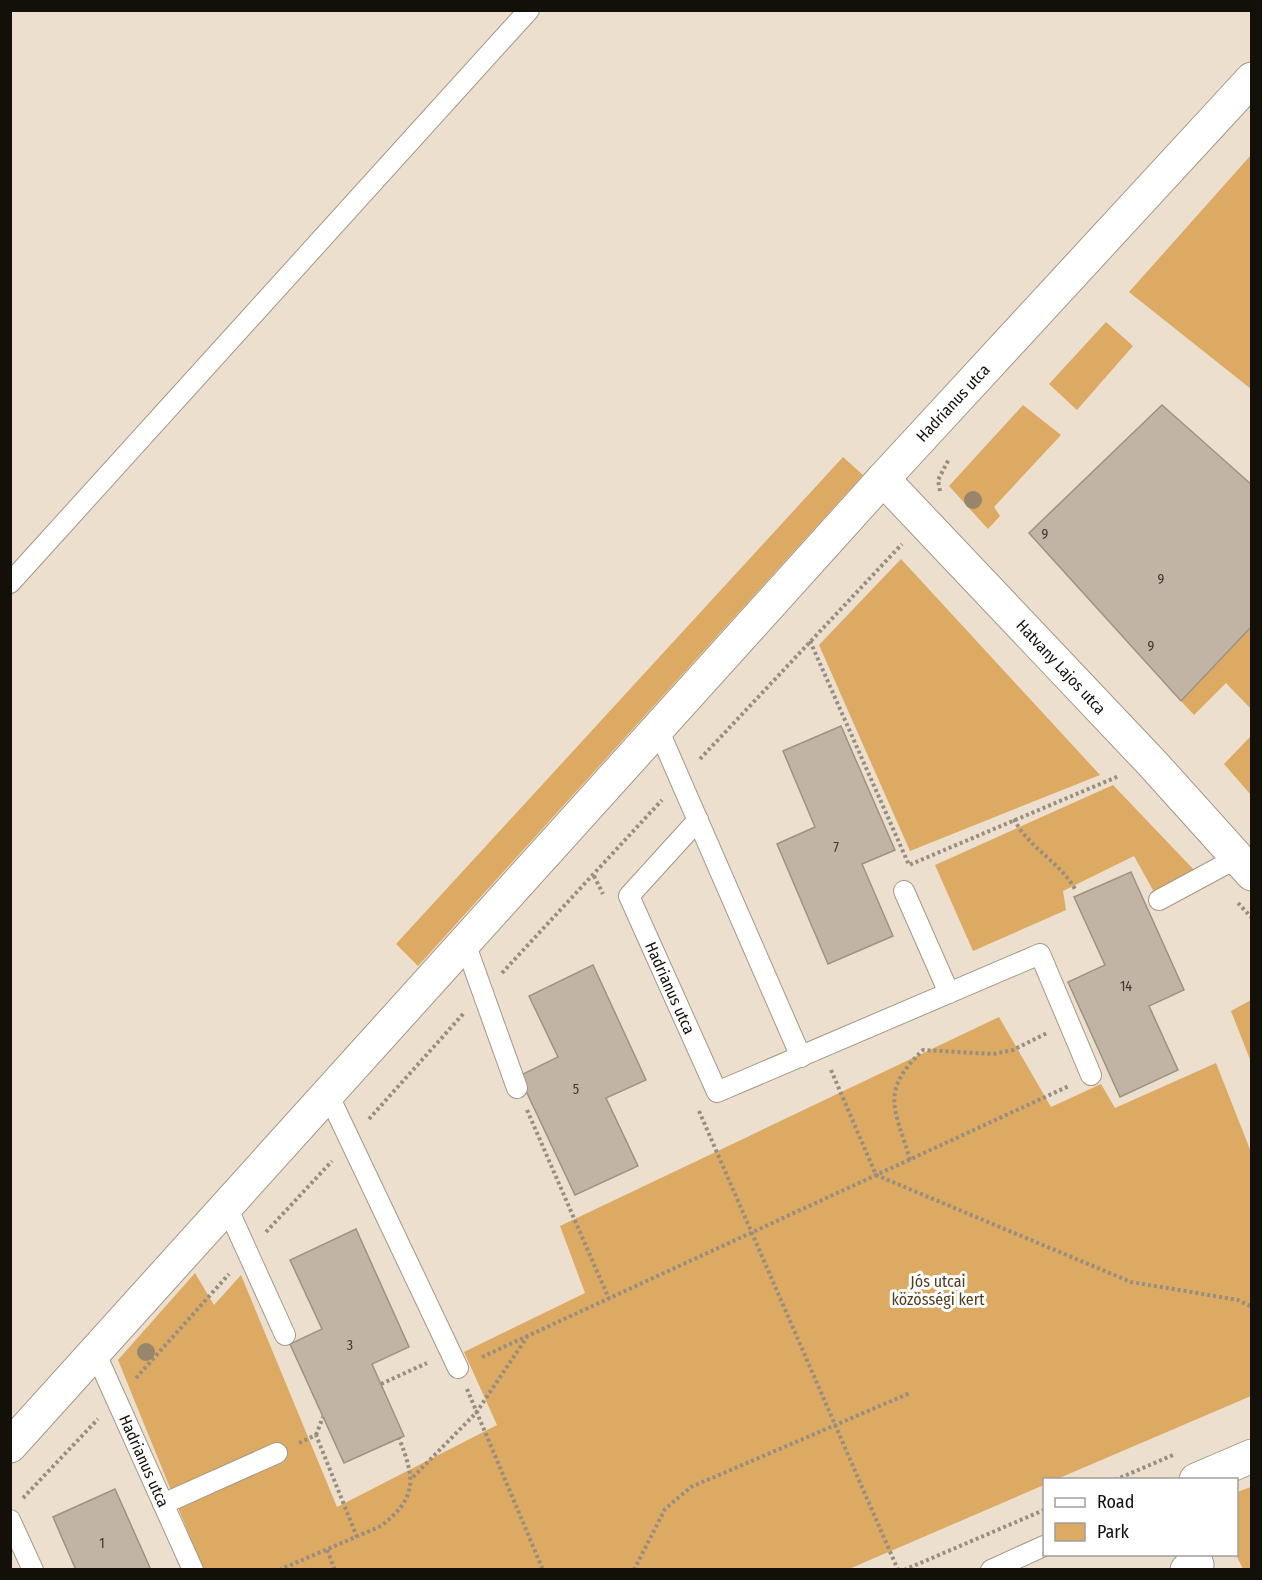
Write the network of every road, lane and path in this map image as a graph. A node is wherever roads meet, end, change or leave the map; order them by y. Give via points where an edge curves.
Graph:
1 (529, 10) edge
2 (1251, 79) edge
3 (951, 455) dead end
4 (883, 480) junction
5 (942, 499) dead end
6 (10, 583) edge
7 (810, 641) dead end
8 (658, 729) junction
9 (1152, 763) junction
10 (1014, 819) junction
11 (698, 820) junction
12 (1248, 870) edge
13 (904, 891) dead end
14 (1076, 891) dead end
15 (1159, 900) dead end
16 (465, 943) junction
17 (949, 993) junction
18 (1068, 1024) junction
19 (801, 1056) junction
20 (1091, 1075) joint
21 (517, 1088) joint
22 (328, 1094) junction
23 (695, 1102) dead end
24 (910, 1160) junction
25 (876, 1175) junction
26 (227, 1207) junction
27 (751, 1234) junction
28 (609, 1299) junction
29 (1251, 1307) edge
30 (285, 1335) dead end
31 (527, 1336) junction
32 (95, 1352) junction
33 (454, 1360) junction
34 (381, 1384) dead end
35 (910, 1393) dead end
36 (476, 1413) junction
37 (322, 1417) dead end
38 (835, 1427) junction
39 (316, 1435) junction
40 (399, 1438) dead end
41 (10, 1446) edge
42 (277, 1454) joint
43 (1251, 1456) edge
44 (412, 1478) junction
45 (1198, 1478) edge
46 (163, 1504) junction
47 (1043, 1510) edge
48 (10, 1520) edge
49 (357, 1537) junction
50 (1043, 1546) edge
51 (327, 1550) junction
52 (33, 1569) edge
53 (193, 1569) edge
54 (279, 1569) edge
55 (336, 1569) edge
56 (543, 1569) edge
57 (634, 1569) edge
58 (898, 1569) edge
59 (904, 1569) edge
60 (991, 1569) edge

1 - 6 lane
2 - 4 street, Hadrianus utca
3 - 5 path via 938,480
4 - 8 street, Hadrianus utca
4 - 9 street, Hatvany Lajos utca
7 - 10 path via 909,865
8 - 11 lane
8 - 16 street, Hadrianus utca
9 - 10 path
9 - 12 street, Hatvany Lajos utca
10 - 14 path via 1021,834 1069,877
11 - 19 lane
11 - 19 lane, Hadrianus utca via 629,896 717,1092
12 - 15 lane, Hatvany Lajos utca
13 - 17 lane
16 - 21 lane
16 - 22 street, Hadrianus utca
17 - 18 lane, Hadrianus utca via 1040,954
17 - 19 lane, Hadrianus utca
18 - 20 lane, Hadrianus utca
18 - 24 path via 1013,1050 993,1054 922,1050 894,1085 896,1111
20 - 24 path
21 - 28 path
22 - 26 street, Hadrianus utca
22 - 33 lane
23 - 27 path
24 - 25 path
25 - 27 path
25 - 29 path via 1131,1282 1238,1300
26 - 30 lane
26 - 32 street, Hadrianus utca
27 - 28 path
27 - 38 path
28 - 31 path
31 - 33 path
31 - 36 path
32 - 41 street, Hadrianus utca
32 - 46 lane, Hadrianus utca
33 - 34 path
33 - 36 path
35 - 38 path
36 - 44 path
36 - 56 path
37 - 39 path
38 - 57 path via 691,1486 665,1509
38 - 58 path
39 - 42 path
39 - 49 path
40 - 44 path
42 - 46 lane
43 - 45 street
44 - 49 path via 406,1502 395,1515
46 - 53 lane, Hadrianus utca
47 - 59 path
48 - 52 lane
49 - 51 path
50 - 60 lane
51 - 54 path
51 - 55 path

